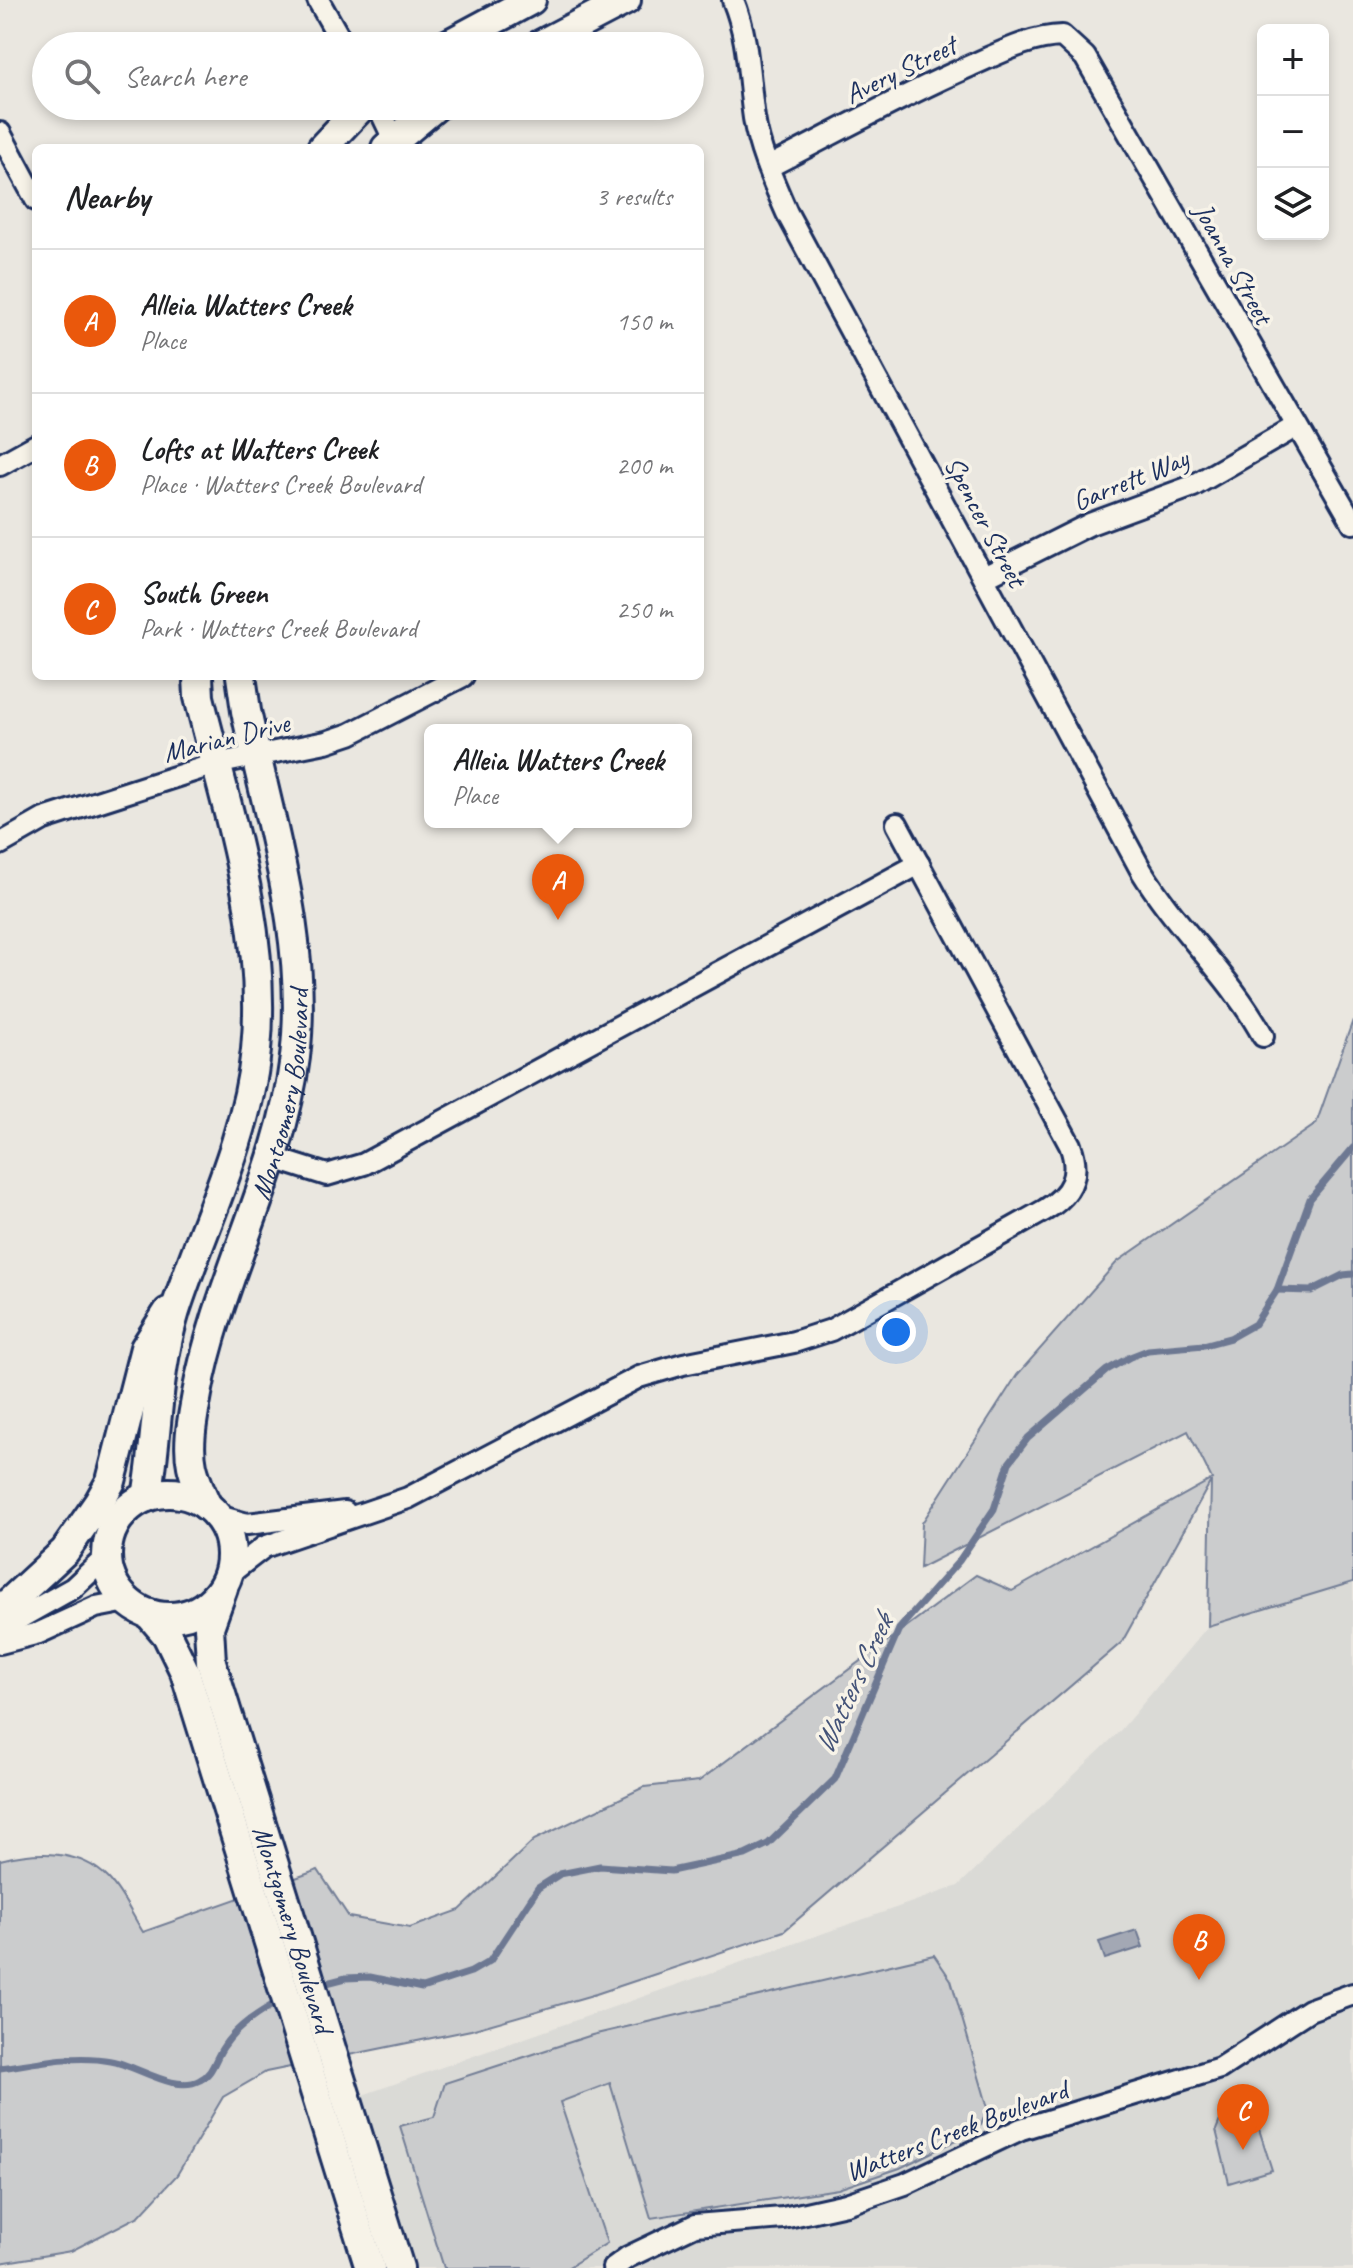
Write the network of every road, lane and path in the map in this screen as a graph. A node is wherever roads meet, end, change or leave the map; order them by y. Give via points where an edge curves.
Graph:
1 (318, 0) edge
2 (531, 0) edge
3 (626, 0) edge
4 (733, 0) edge
5 (336, 32) edge
6 (471, 32) edge
7 (565, 32) edge
8 (1062, 36) joint
9 (349, 120) edge
10 (383, 120) edge
11 (421, 120) edge
12 (0, 133) edge
13 (326, 144) edge
14 (393, 144) edge
15 (394, 144) edge
16 (768, 167) junction
17 (32, 193) edge
18 (1295, 427) junction
19 (32, 447) edge
20 (0, 465) edge
21 (1353, 523) edge
22 (984, 577) junction
23 (199, 680) edge
24 (242, 680) edge
25 (455, 680) edge
26 (255, 755) junction
27 (215, 764) junction
28 (897, 824) dead end
29 (0, 844) edge
30 (919, 864) junction
31 (1263, 1036) dead end
32 (270, 1157) junction
33 (183, 1288) junction
34 (147, 1497) junction
35 (389, 1507) junction
36 (212, 1511) junction
37 (107, 1556) junction
38 (226, 1581) junction
39 (138, 1608) junction
40 (0, 1611) edge
41 (0, 1629) edge
42 (0, 1643) edge
43 (268, 1890) junction
44 (1353, 1994) edge
45 (345, 2138) junction
46 (370, 2268) edge
47 (399, 2268) edge
48 (613, 2268) edge

1 - 5 street
2 - 6 street
3 - 7 street
4 - 16 street, Spencer Street via 748,48 754,121
8 - 16 street, Avery Street via 1022,43 925,85
8 - 18 street, Joanna Street via 1085,57
9 - 13 street
10 - 14 street
11 - 15 street
12 - 17 street
16 - 22 street, Spencer Street via 787,213
18 - 21 street, Joanna Street
18 - 22 street, Garrett Way via 1193,486 1090,524
19 - 20 street
22 - 31 street, Spencer Street via 1163,907 1230,984
23 - 27 street, Montgomery Boulevard
24 - 26 street, Montgomery Boulevard
25 - 26 street, Marian Drive via 350,734
26 - 27 street, Marian Drive
26 - 32 street, Montgomery Boulevard via 295,934 299,1001 295,1060
27 - 29 street, Marian Drive via 44,819
27 - 33 street, Montgomery Boulevard via 249,903 258,993 256,1051 229,1162
28 - 30 street
30 - 32 street via 364,1164 327,1175
30 - 35 street via 1070,1145 1076,1165 1067,1194 831,1330 639,1377
32 - 36 street, Montgomery Boulevard via 205,1350 190,1447 192,1466
33 - 34 street, Montgomery Boulevard via 156,1397
33 - 40 street via 145,1348 111,1481 65,1551
34 - 36 street via 184,1495
34 - 37 street via 117,1520
35 - 36 street via 247,1524
35 - 38 street via 264,1547
36 - 38 street via 230,1544
37 - 39 street via 109,1573
37 - 41 street via 73,1588
38 - 39 street via 198,1611 182,1616
38 - 43 street, Montgomery Boulevard via 209,1627 211,1662
39 - 42 street via 96,1607 39,1633
39 - 43 street, Montgomery Boulevard via 167,1635 185,1672
43 - 45 street, Montgomery Boulevard
44 - 48 street, Watters Creek Boulevard via 1309,2010 1220,2068 1021,2129 905,2184 846,2204 783,2218 695,2225
45 - 46 street, Montgomery Boulevard
45 - 47 street, Montgomery Boulevard

